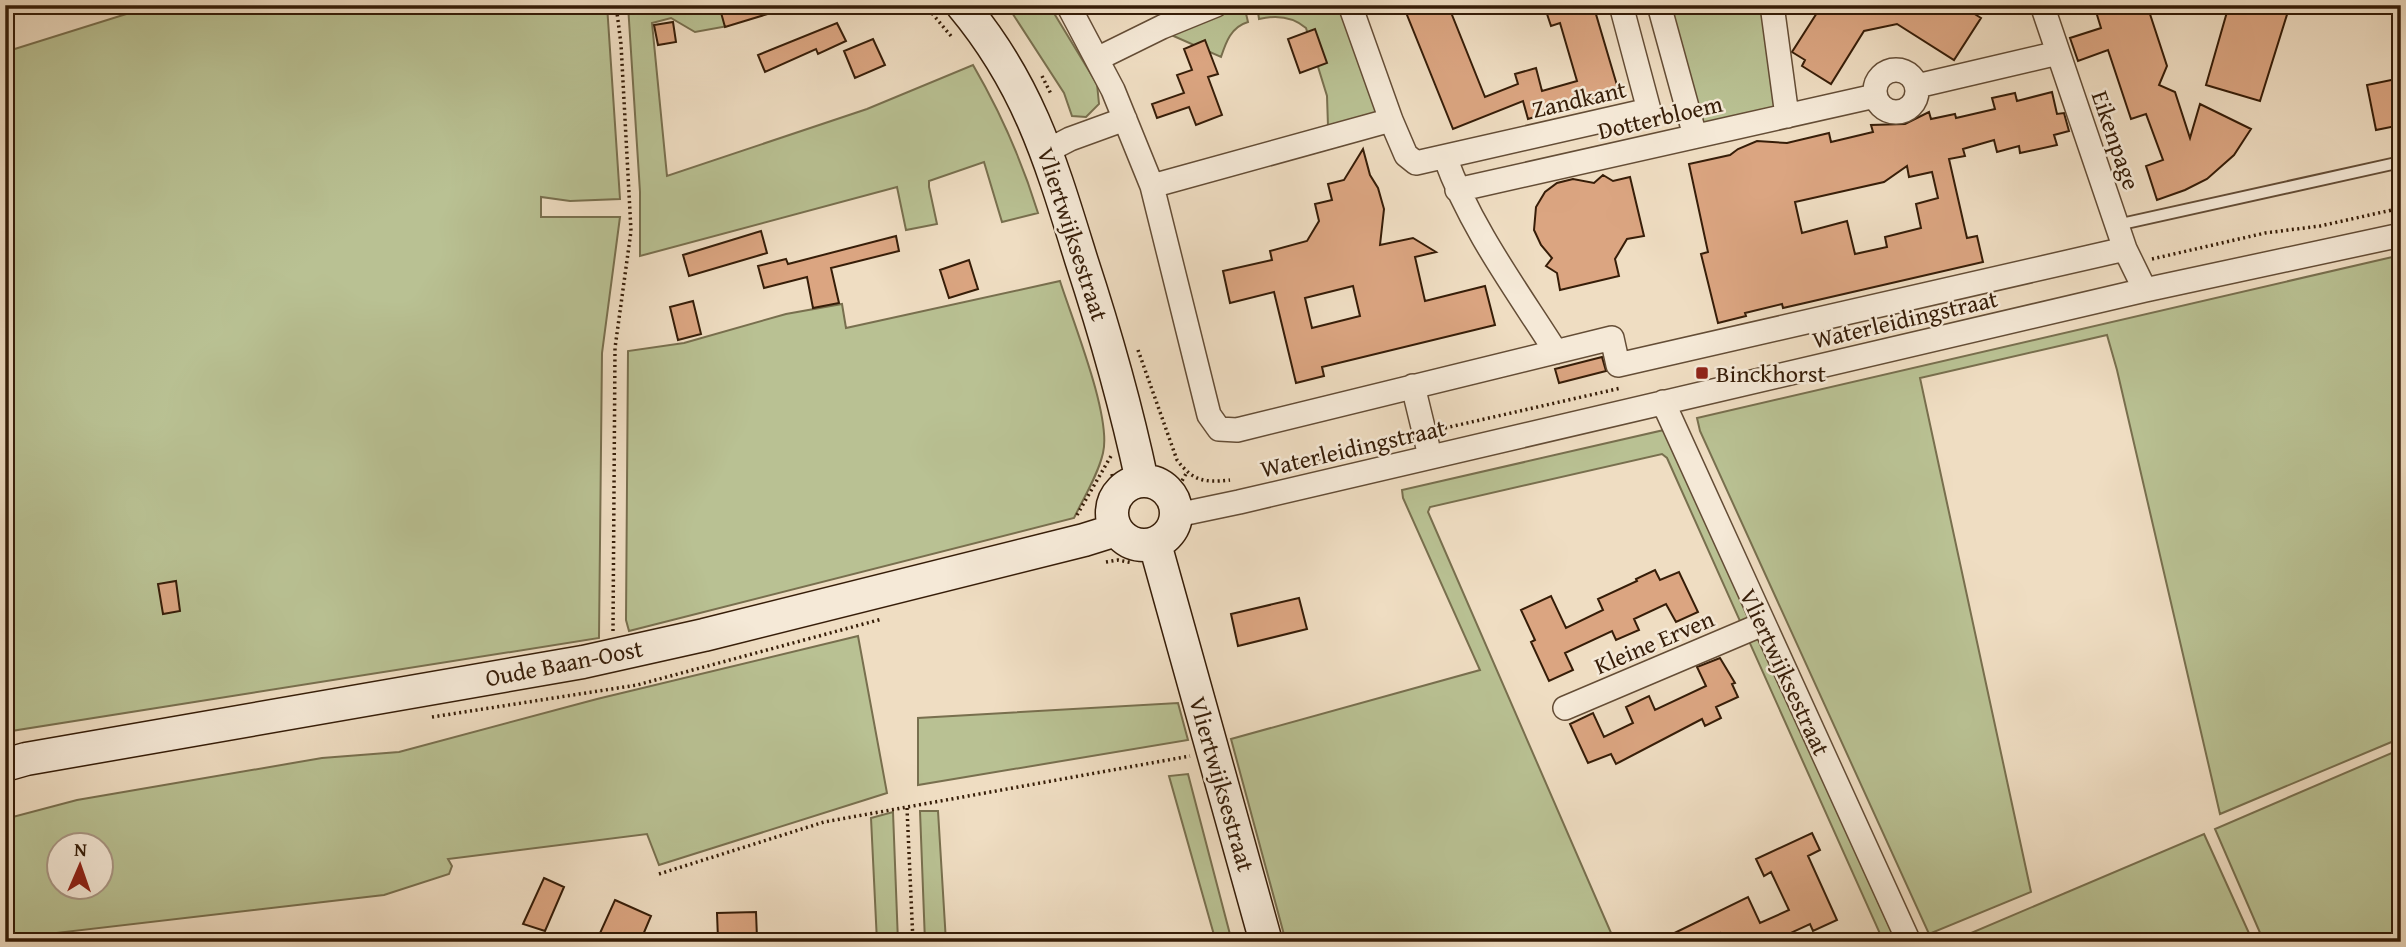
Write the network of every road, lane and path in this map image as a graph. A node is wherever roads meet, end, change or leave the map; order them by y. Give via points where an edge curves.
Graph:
1 (616, 5) edge
2 (925, 5) edge
3 (962, 5) edge
4 (1068, 5) edge
5 (1216, 5) edge
6 (1350, 5) edge
7 (1621, 5) edge
8 (1659, 5) edge
9 (1772, 5) edge
10 (2042, 5) edge
11 (951, 36) dead end
12 (2058, 52) junction
13 (1097, 59) junction
14 (1787, 116) junction
15 (1125, 119) junction
16 (1391, 120) junction
17 (1695, 136) junction
18 (1047, 151) junction
19 (1445, 157) junction
20 (2401, 162) edge
21 (1152, 186) junction
22 (1457, 190) junction
23 (2117, 225) junction
24 (2401, 234) edge
25 (2125, 249) junction
26 (2145, 290) junction
27 (1556, 352) junction
28 (1413, 386) junction
29 (1663, 402) junction
30 (1409, 437) dead end
31 (1169, 441) dead end
32 (1109, 445) dead end
33 (1430, 456) junction
34 (1278, 469) dead end
35 (1233, 480) dead end
36 (1142, 481) junction
37 (1179, 495) junction
38 (1116, 497) junction
39 (1116, 530) junction
40 (1155, 544) junction
41 (1763, 624) junction
42 (613, 655) junction
43 (1565, 708) dead end
44 (1212, 750) junction
45 (5, 765) edge
46 (907, 808) junction
47 (659, 874) dead end
48 (913, 942) edge
49 (1266, 942) edge
50 (1909, 942) edge

1 - 42 path via 631,231 615,348
2 - 11 path
3 - 18 street, Vliertwijksestraat via 1021,92
4 - 13 street
5 - 13 street
6 - 16 street
7 - 19 street, Zandkant via 1649,110
8 - 17 street
9 - 14 street
10 - 12 street, Eikenpage
12 - 14 street, Dotterbloem via 1917,86 1916,100 1908,110 1894,113 1882,108 1875,96
12 - 23 street, Eikenpage
13 - 15 street
14 - 17 street, Dotterbloem
15 - 18 street
15 - 21 street
16 - 19 street, Zandkant via 1406,155 1416,163
16 - 21 street
17 - 22 street, Dotterbloem
18 - 36 street, Vliertwijksestraat via 1103,327
19 - 22 street
20 - 23 lane
21 - 28 street via 1209,415 1219,429 1237,430
22 - 27 street
23 - 25 street, Eikenpage
24 - 26 street, Waterleidingstraat
25 - 26 street, Eikenpage
25 - 27 street via 1619,365 1612,338
26 - 29 street, Waterleidingstraat
27 - 28 street
28 - 33 street
29 - 33 street, Waterleidingstraat
29 - 41 street, Vliertwijksestraat
30 - 34 path, Waterleidingstraat
31 - 37 path via 1177,460
32 - 38 path
33 - 37 street, Waterleidingstraat
35 - 37 path, Waterleidingstraat via 1197,479
36 - 37 street
36 - 38 street via 1132,483
37 - 40 street via 1170,533
38 - 39 street via 1112,508
39 - 40 street via 1126,541 1140,546
39 - 42 street, Oude Baan-Oost
40 - 44 street, Vliertwijksestraat
41 - 43 street, Kleine Erven
41 - 50 street, Vliertwijksestraat
42 - 45 street, Oude Baan-Oost
44 - 46 path
44 - 49 street, Vliertwijksestraat
46 - 47 path via 824,822
46 - 48 path

